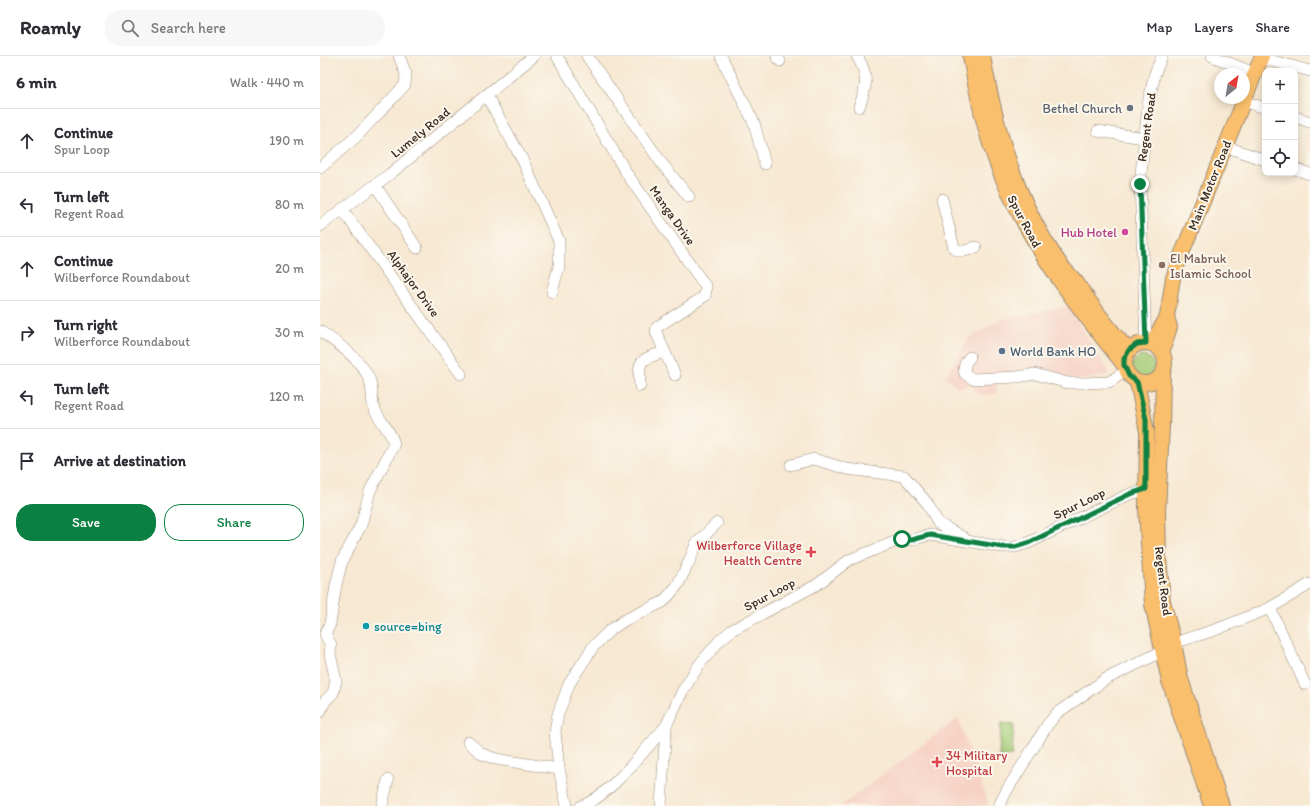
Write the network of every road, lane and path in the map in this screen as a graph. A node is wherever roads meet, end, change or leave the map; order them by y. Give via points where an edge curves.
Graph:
1 (399, 56) edge
2 (534, 56) edge
3 (557, 56) edge
4 (587, 56) edge
5 (721, 56) edge
6 (857, 56) edge
7 (970, 56) edge
8 (983, 56) edge
9 (1162, 56) edge
10 (1212, 56) edge
11 (1262, 57) edge
12 (1310, 71) edge
13 (1254, 73) junction
14 (1250, 83) edge
15 (487, 96) junction
16 (1250, 103) edge
17 (1242, 104) edge
18 (859, 107) dead end
19 (1262, 107) edge
20 (1298, 118) edge
21 (1310, 122) edge
22 (1098, 132) dead end
23 (1144, 138) junction
24 (1224, 146) junction
25 (1262, 159) edge
26 (765, 164) dead end
27 (320, 168) edge
28 (1298, 170) edge
29 (1310, 174) edge
30 (375, 185) junction
31 (689, 197) dead end
32 (942, 199) dead end
33 (342, 209) junction
34 (320, 226) edge
35 (976, 247) dead end
36 (417, 248) dead end
37 (1058, 269) junction
38 (552, 292) dead end
39 (1167, 317) junction
40 (320, 331) edge
41 (1149, 343) junction
42 (1129, 350) junction
43 (664, 352) junction
44 (1162, 353) junction
45 (970, 357) dead end
46 (1125, 368) junction
47 (1163, 373) junction
48 (461, 374) dead end
49 (675, 375) dead end
50 (1137, 382) junction
51 (640, 386) dead end
52 (791, 465) dead end
53 (1153, 489) junction
54 (717, 523) dead end
55 (969, 541) junction
56 (1310, 584) edge
57 (1270, 608) junction
58 (1174, 643) junction
59 (1161, 652) junction
60 (1305, 684) dead end
61 (320, 712) edge
62 (666, 726) junction
63 (468, 742) dead end
64 (559, 769) junction
65 (388, 780) dead end
66 (382, 806) edge
67 (568, 806) edge
68 (581, 806) edge
69 (661, 806) edge
70 (999, 806) edge
71 (1211, 806) edge
72 (1222, 806) edge

1 - 27 street via 406,74 405,85 357,136
2 - 15 street, Lumely Road
3 - 43 street, Manga Drive via 627,174 706,287 705,296 656,327
4 - 31 street via 663,165
5 - 26 street via 754,123
6 - 18 street via 867,79
7 - 37 main road, Spur Road via 981,114 995,160 1028,231
8 - 37 main road, Spur Road via 993,110 1014,178
9 - 23 street, Regent Road via 1151,89
10 - 13 street
11 - 12 street
11 - 13 main road, Main Motor Road
13 - 14 main road, Main Motor Road
15 - 30 street, Lumely Road
15 - 38 street via 523,161 559,241 559,266
16 - 19 street
17 - 24 main road, Main Motor Road
20 - 21 street
22 - 23 street
23 - 41 street, Regent Road via 1140,206
24 - 25 street
24 - 39 main road, Main Motor Road via 1173,278
28 - 29 street
30 - 33 street, Lumely Road
30 - 36 street
32 - 35 street via 954,248 964,252
33 - 34 street, Lumely Road
33 - 48 street, Alphajor Drive
37 - 42 main road, Spur Road
37 - 46 main road, Spur Road
39 - 41 main road, Main Motor Road
39 - 44 main road, Main Motor Road via 1170,327
40 - 61 street via 366,371 372,387 374,407 394,444 370,491 361,525 342,561 330,624 325,634 331,645 330,654 336,681 333,693 325,701
41 - 42 main road via 1137,344
41 - 44 main road
42 - 46 main road via 1124,359
43 - 49 street, Manga Drive
43 - 51 street via 643,360 638,367
44 - 47 main road via 1165,366
45 - 46 street via 965,363 964,370 965,374 973,379 1035,374 1068,383 1109,382
46 - 50 main road
47 - 50 main road via 1152,382
47 - 53 main road, Regent Road via 1162,426
50 - 53 main road, Regent Road via 1147,432
52 - 55 street via 814,460 847,469 904,476 927,503 938,523
53 - 55 street, Spur Loop via 1130,494 1015,547
53 - 58 main road, Regent Road via 1163,601
53 - 59 main road, Regent Road via 1147,555 1152,604
54 - 64 street via 696,544 677,586 663,602 625,620 593,647 583,661 563,698 558,714 555,732
55 - 62 street, Spur Loop via 930,535 911,540 902,539 879,547 849,560 818,584 732,630 699,665 682,692
56 - 57 street
57 - 58 street
57 - 60 street
58 - 72 main road, Regent Road via 1181,679
59 - 70 street via 1106,678 1057,713
59 - 71 main road, Regent Road
62 - 68 street via 602,794
62 - 69 street, Spur Loop
63 - 64 street via 482,754 496,759
64 - 67 street
65 - 66 street

